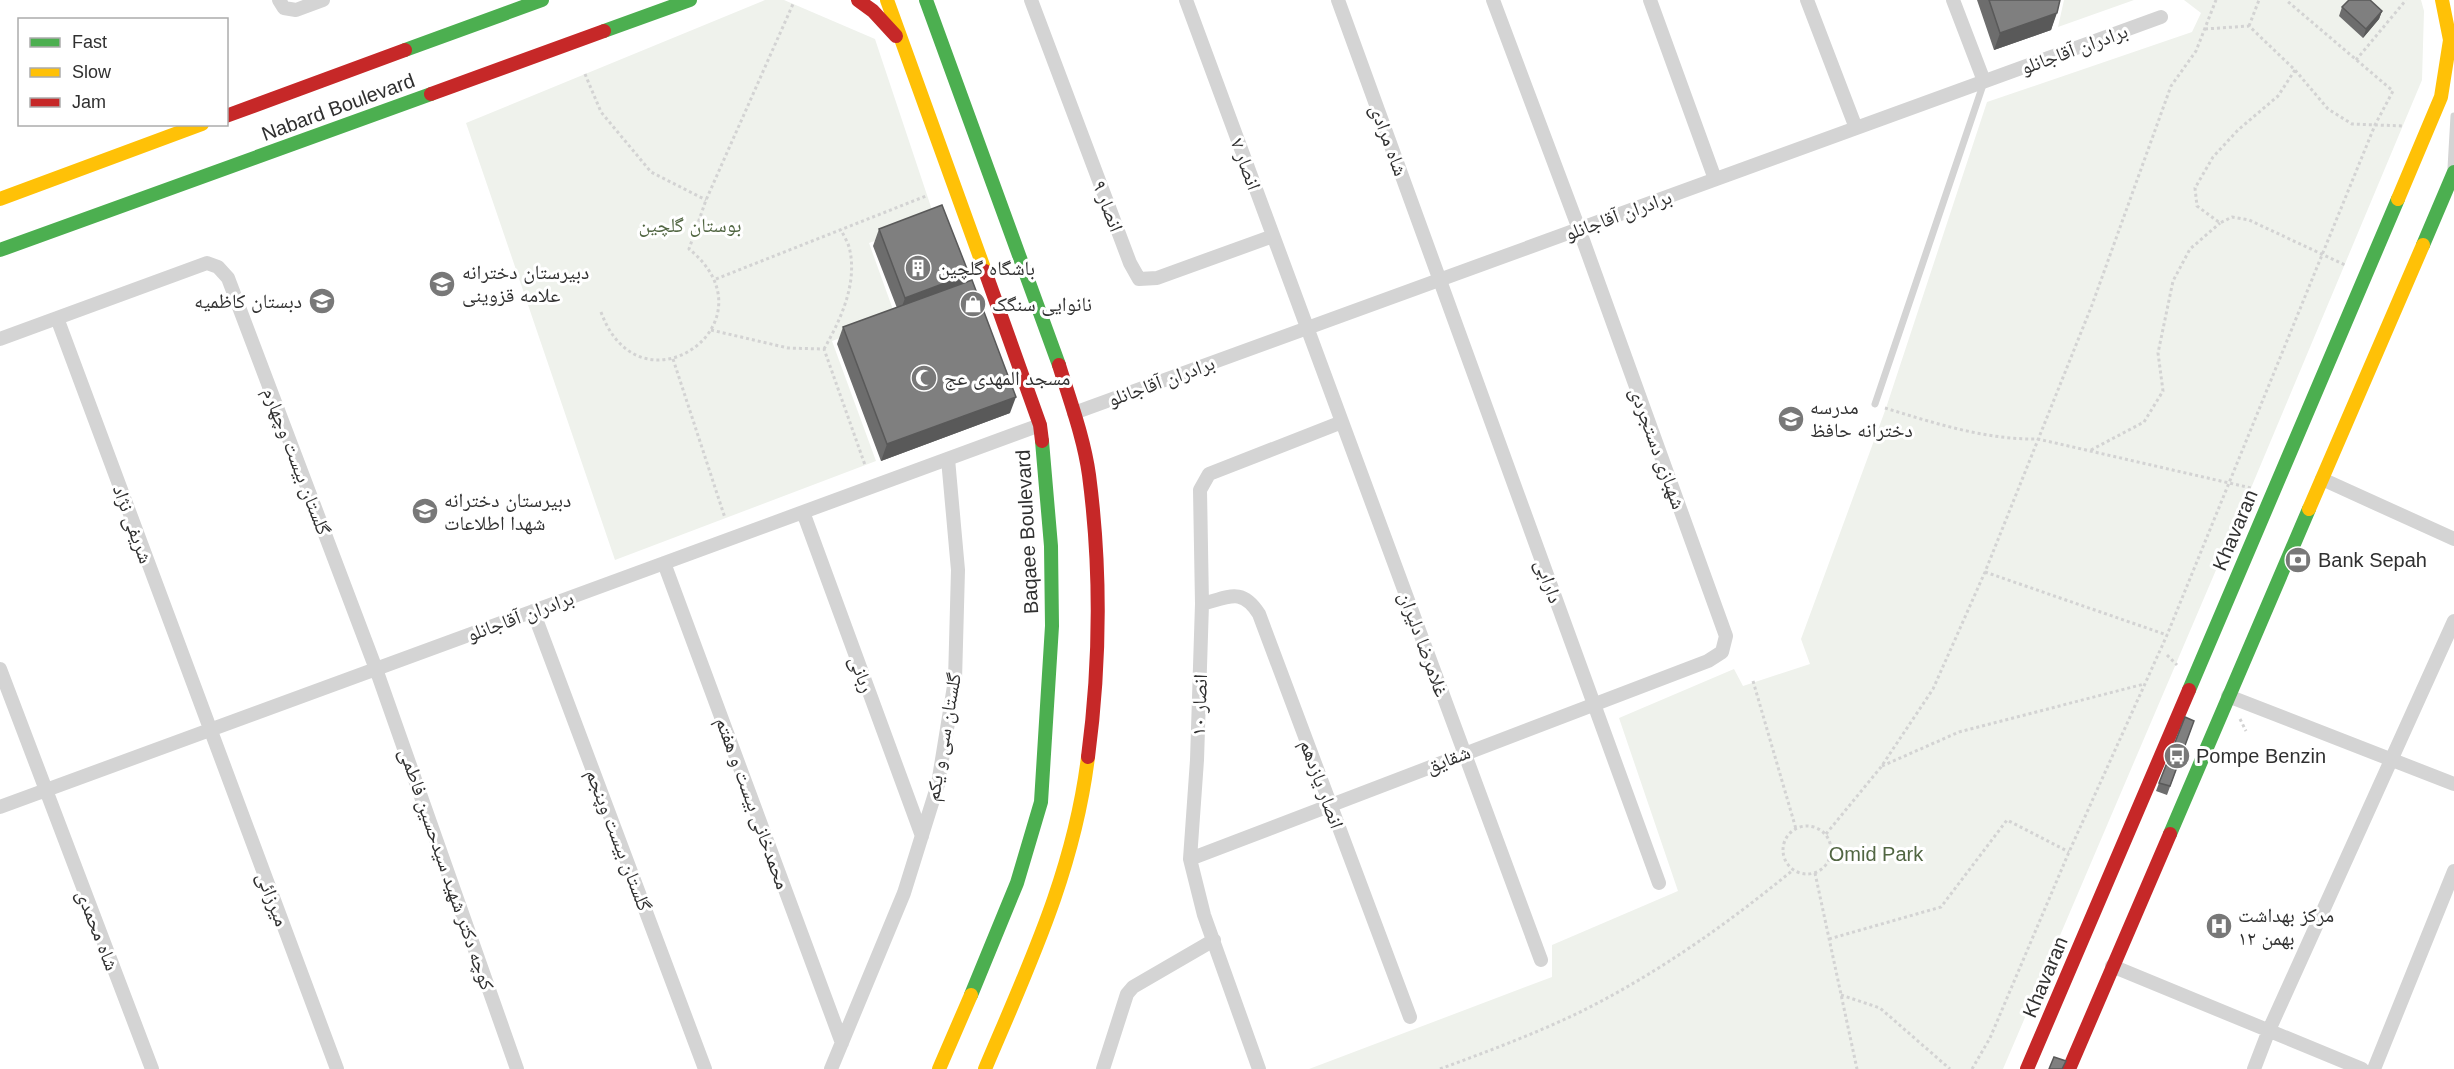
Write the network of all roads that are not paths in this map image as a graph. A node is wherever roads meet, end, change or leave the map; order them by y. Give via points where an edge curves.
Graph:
1 (323, 0) edge
2 (542, 0) edge
3 (690, 0) edge
4 (858, 0) edge
5 (887, 0) edge
6 (926, 0) edge
7 (940, 0) edge
8 (1030, 0) edge
9 (1186, 0) edge
10 (1338, 0) edge
11 (1493, 0) edge
12 (1650, 0) edge
13 (1807, 0) edge
14 (1953, 0) edge
15 (2442, 0) edge
16 (2451, 0) edge
17 (282, 4) edge
18 (2454, 15) edge
19 (2161, 17) dead end
20 (940, 37) junction
21 (904, 46) junction
22 (1984, 81) junction
23 (228, 115) edge
24 (2454, 116) edge
25 (197, 126) edge
26 (1856, 128) junction
27 (1716, 179) junction
28 (2453, 180) edge
29 (0, 198) edge
30 (1579, 229) junction
31 (1273, 236) junction
32 (0, 250) edge
33 (1440, 279) junction
34 (57, 318) junction
35 (1307, 328) junction
36 (0, 339) edge
37 (1875, 404) road end
38 (1074, 413) junction
39 (1342, 422) junction
40 (1040, 425) junction
41 (948, 459) junction
42 (2322, 480) junction
43 (803, 512) junction
44 (2454, 539) edge
45 (664, 563) junction
46 (1202, 604) junction
47 (533, 611) junction
48 (2454, 621) edge
49 (1708, 662) joint
50 (0, 669) edge
51 (376, 669) junction
52 (2229, 696) junction
53 (1593, 703) junction
54 (209, 730) junction
55 (1464, 753) junction
56 (2392, 760) junction
57 (2454, 784) edge
58 (44, 790) junction
59 (1330, 805) junction
60 (0, 807) edge
61 (922, 836) junction
62 (1190, 859) junction
63 (2454, 871) edge
64 (1659, 883) dead end
65 (1214, 940) junction
66 (1541, 960) dead end
67 (2112, 966) junction
68 (1410, 1017) dead end
69 (2269, 1030) junction
70 (842, 1043) junction
71 (152, 1069) edge
72 (337, 1069) edge
73 (517, 1069) edge
74 (705, 1069) edge
75 (831, 1069) edge
76 (939, 1069) edge
77 (985, 1069) edge
78 (1102, 1069) edge
79 (1259, 1069) edge
80 (2027, 1069) edge
81 (2069, 1069) edge
82 (2254, 1069) edge
83 (2362, 1069) edge
84 (2374, 1069) edge

1 - 17 street via 296,10
2 - 23 main road, Nabard Boulevard
3 - 32 main road, Nabard Boulevard
4 - 21 main road
5 - 21 main road, Baqaee Boulevard
6 - 20 main road
7 - 20 main road
8 - 31 street, انصار ۹ via 1139,279 1157,278
9 - 31 street, انصار ۷
10 - 33 street, شاه مرادی
11 - 30 street, شهبازی دستجردی
12 - 27 street
13 - 26 street
14 - 22 street
15 - 80 main road, Khavaran via 2450,40 2441,97
16 - 18 lane
19 - 22 street, برادران آقاجانلو
20 - 38 main road via 1050,336
21 - 40 main road, Baqaee Boulevard
22 - 26 street, برادران آقاجانلو
22 - 37 lane
24 - 28 lane
25 - 29 main road
26 - 27 street, برادران آقاجانلو
27 - 30 street, برادران آقاجانلو
28 - 42 main road
30 - 33 street, برادران آقاجانلو
30 - 49 street, شهبازی دستجردی via 1726,636 1722,652
31 - 35 street, انصار ۷
33 - 35 street, برادران آقاجانلو
33 - 53 street, دارابی
34 - 36 street
34 - 51 street, گلستان بیست وچهارم via 207,263 218,267 228,278
34 - 54 street, شریفی نژاد
35 - 38 street, برادران آقاجانلو
35 - 39 street, غلامرضا دلیران
38 - 40 main road
38 - 77 main road via 1089,474 1097,597 1096,696 1082,805 1053,908
39 - 46 street, انصار ۱۰ via 1209,474 1200,490
39 - 55 street, غلامرضا دلیران
40 - 41 street, برادران آقاجانلو
40 - 76 main road, Baqaee Boulevard via 1052,583 1052,688 1039,818 1002,921
41 - 43 street, برادران آقاجانلو
41 - 61 street, گلستان سی و یکم via 958,570 955,680 938,784
42 - 44 street
42 - 52 main road
43 - 45 street, برادران آقاجانلو
43 - 61 street, ربانی
45 - 47 street, برادران آقاجانلو
45 - 70 street, محمدخانی بیست و هفتم
46 - 59 street, انصار یازدهم via 1239,595 1251,600
46 - 62 street, انصار ۱۰
47 - 51 street, برادران آقاجانلو
47 - 74 street, گلستان بیست وپنجم
48 - 56 street
49 - 53 street, شقایق
50 - 58 street, شاه محمدی
51 - 54 street, برادران آقاجانلو
51 - 73 street, کوچه دکتر شهید سیدحسین فاطمی
52 - 56 street
52 - 67 main road
53 - 55 street, شقایق
53 - 64 street, دارابی
54 - 58 street, برادران آقاجانلو
54 - 72 street, میرزائی
55 - 59 street, شقایق
55 - 66 street, غلامرضا دلیران
56 - 57 street
56 - 69 street
58 - 60 street, برادران آقاجانلو
58 - 71 street, شاه محمدی
59 - 62 street, شقایق
59 - 68 street, انصار یازدهم
61 - 70 street, گلستان سی و یکم via 904,893
62 - 65 street, انصار ۱۰
63 - 84 street
65 - 78 street via 1133,987 1127,994
65 - 79 street, انصار ۱۰
67 - 69 street
67 - 81 main road
69 - 82 street
69 - 83 street
70 - 75 street, گلستان سی و یکم

